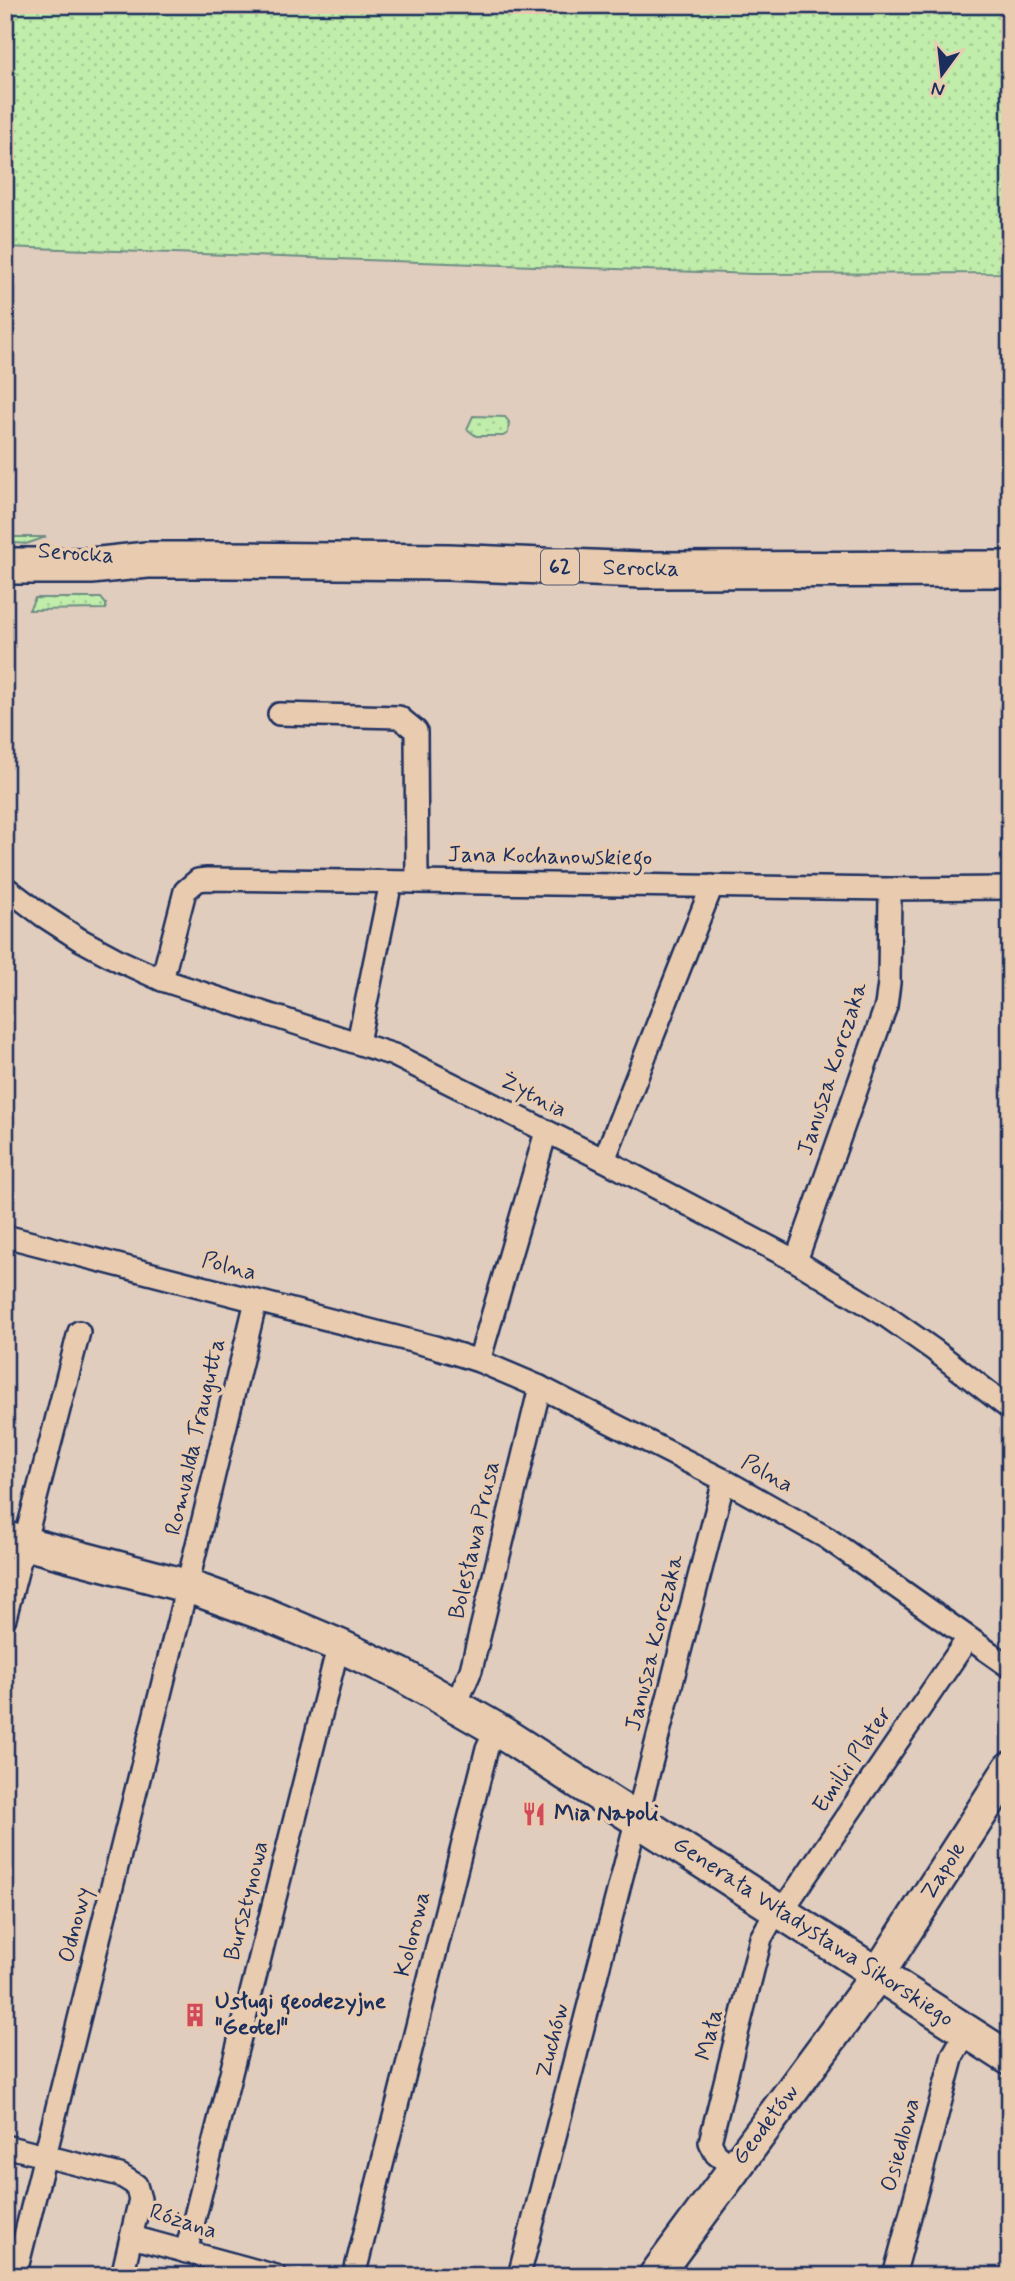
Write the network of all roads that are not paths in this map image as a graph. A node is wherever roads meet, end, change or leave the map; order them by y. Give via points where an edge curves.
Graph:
1 (5, 549) edge
2 (147, 560) junction
3 (5, 566) edge
4 (1010, 569) edge
5 (279, 714) dead end
6 (391, 882) junction
7 (417, 882) junction
8 (712, 886) junction
9 (5, 887) edge
10 (890, 888) junction
11 (1010, 888) edge
12 (162, 980) junction
13 (359, 1042) junction
14 (546, 1132) junction
15 (604, 1160) junction
16 (5, 1236) edge
17 (796, 1261) junction
18 (256, 1301) junction
19 (79, 1332) dead end
20 (480, 1361) junction
21 (540, 1387) junction
22 (1010, 1409) edge
23 (724, 1480) junction
24 (15, 1540) edge
25 (187, 1586) junction
26 (5, 1618) edge
27 (968, 1638) junction
28 (341, 1646) junction
29 (1010, 1667) edge
30 (456, 1704) junction
31 (496, 1729) junction
32 (1010, 1768) edge
33 (637, 1819) junction
34 (780, 1910) junction
35 (878, 1974) junction
36 (967, 2032) junction
37 (1010, 2059) edge
38 (5, 2146) edge
39 (46, 2156) junction
40 (734, 2168) junction
41 (132, 2237) junction
42 (186, 2252) junction
43 (241, 2271) edge
44 (15, 2276) edge
45 (122, 2276) edge
46 (276, 2276) edge
47 (354, 2276) edge
48 (519, 2276) edge
49 (655, 2276) edge
50 (894, 2276) edge

1 - 2 main road, Serocka / 62
2 - 3 main road, Serocka / 62 via 91,566
2 - 4 main road, Serocka / 62 via 423,561 641,570
5 - 7 street via 399,717 416,731
6 - 7 street, Jana Kochanowskiego
6 - 12 street, Jana Kochanowskiego via 198,880 185,891
6 - 13 street
7 - 8 street, Jana Kochanowskiego
8 - 10 street, Jana Kochanowskiego
8 - 15 street
9 - 12 street, Żytnia via 79,939
10 - 11 street, Jana Kochanowskiego
10 - 17 street, Janusza Korczaka via 887,1006
12 - 13 street, Żytnia
13 - 14 street, Żytnia
14 - 15 street, Żytnia
14 - 20 street
15 - 17 street, Żytnia
16 - 18 street, Polna
17 - 22 street, Żytnia via 883,1314
18 - 20 street, Polna
18 - 25 street, Romualda Traugutta
19 - 24 street
20 - 21 street, Polna
21 - 23 street, Polna
21 - 30 street, Bolesława Prusa via 471,1670
23 - 27 street, Polna via 827,1538
23 - 33 street, Janusza Korczaka
24 - 25 street, Generała Władysława Sikorskiego
24 - 26 street
25 - 28 street, Generała Władysława Sikorskiego
25 - 39 street, Odnowy
27 - 29 street, Polna
27 - 34 street, Emilii Plater
28 - 30 street, Generała Władysława Sikorskiego
28 - 42 street, Bursztynowa
30 - 31 street, Generała Władysława Sikorskiego
31 - 33 street, Generała Władysława Sikorskiego
31 - 47 street, Kolorowa via 487,1748
32 - 35 street, Zapole
33 - 34 street, Generała Władysława Sikorskiego
33 - 48 street, Zuchów
34 - 35 street, Generała Władysława Sikorskiego
34 - 40 street, Mała via 761,1938 710,2142 716,2154
35 - 36 street, Generała Władysława Sikorskiego
35 - 40 street, Geodetów
36 - 37 street, Generała Władysława Sikorskiego
36 - 50 street, Osiedlowa via 953,2055
38 - 39 street, Różana
39 - 41 street, Różana via 120,2175 136,2185 140,2199
39 - 44 street, Odnowy
40 - 49 street, Geodetów
41 - 42 street, Różana
41 - 45 street
42 - 43 street, Różana
43 - 46 street, Różana

